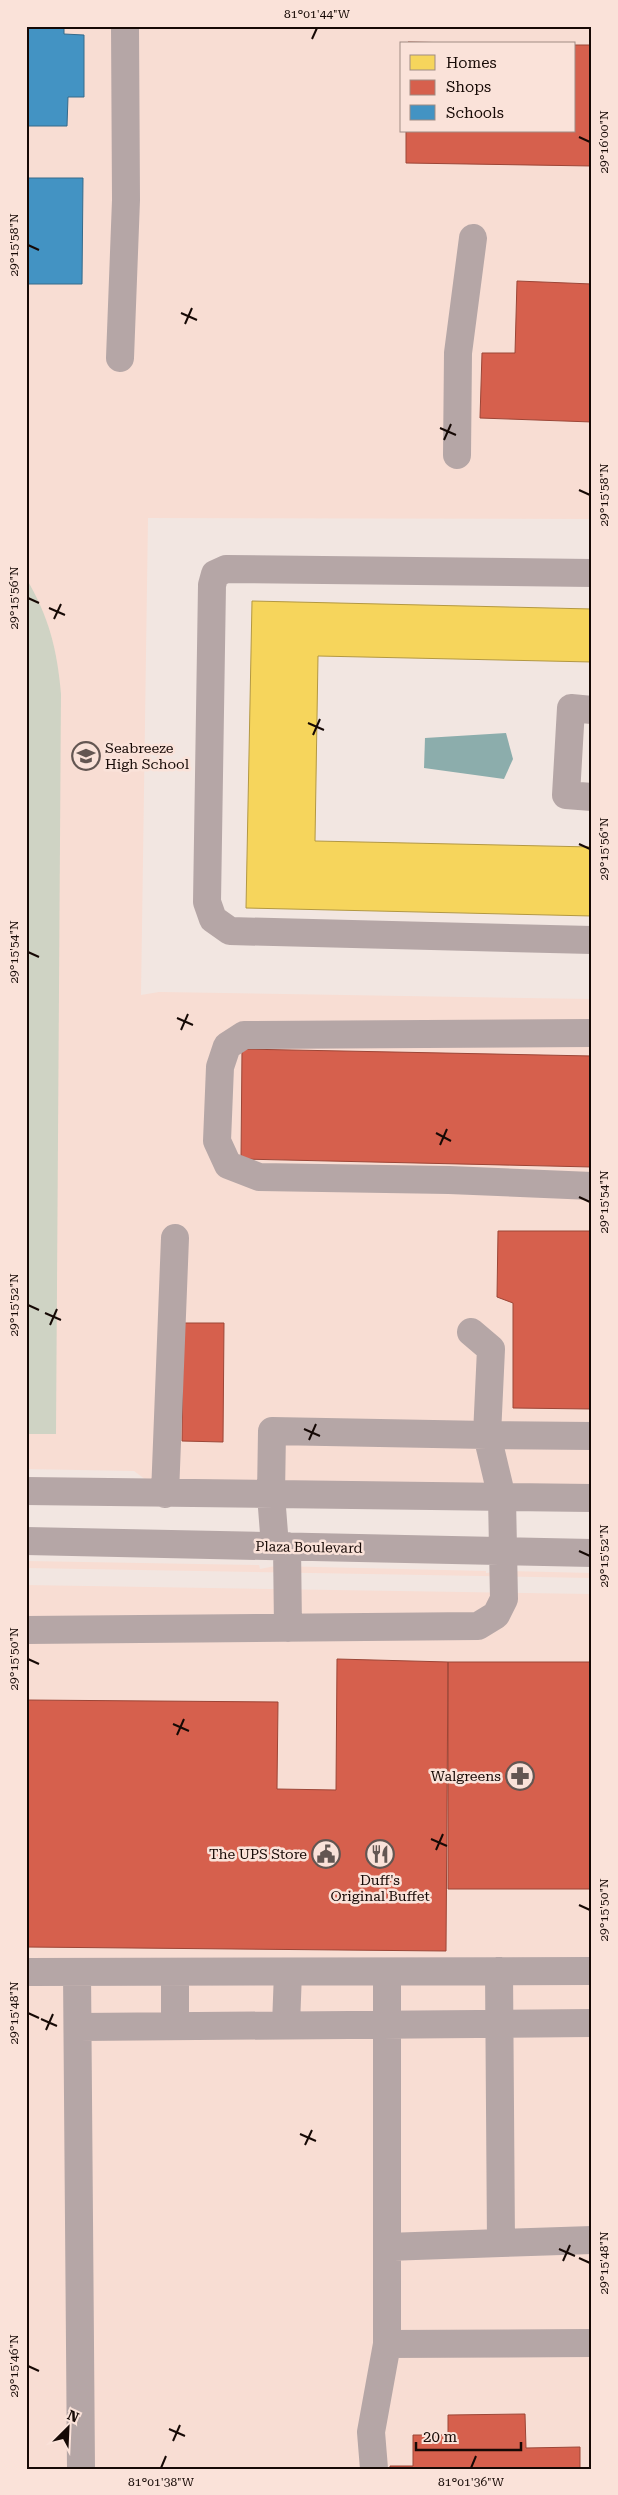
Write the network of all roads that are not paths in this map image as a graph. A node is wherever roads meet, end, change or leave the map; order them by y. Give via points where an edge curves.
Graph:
1 (124, 26) edge
2 (474, 238) dead end
3 (120, 358) dead end
4 (457, 456) dead end
5 (592, 573) edge
6 (592, 710) edge
7 (592, 797) edge
8 (592, 940) edge
9 (592, 1033) edge
10 (592, 1186) edge
11 (175, 1238) dead end
12 (472, 1332) dead end
13 (487, 1435) junction
14 (592, 1436) edge
15 (26, 1492) edge
16 (165, 1494) junction
17 (271, 1495) junction
18 (502, 1498) junction
19 (592, 1498) edge
20 (26, 1541) edge
21 (281, 1546) junction
22 (504, 1551) junction
23 (592, 1553) edge
24 (288, 1628) junction
25 (26, 1630) edge
26 (499, 1971) junction
27 (592, 1971) edge
28 (26, 1972) edge
29 (76, 1972) junction
30 (175, 1972) junction
31 (288, 1972) junction
32 (387, 1972) junction
33 (592, 2022) edge
34 (499, 2023) junction
35 (386, 2024) junction
36 (286, 2025) junction
37 (175, 2026) junction
38 (78, 2027) junction
39 (592, 2240) edge
40 (501, 2243) junction
41 (387, 2247) junction
42 (592, 2343) edge
43 (386, 2344) junction
44 (82, 2469) edge
45 (374, 2469) edge

1 - 3 street via 126,200
2 - 4 street via 458,353
5 - 8 street via 226,568 215,574 212,585 207,902 213,918 230,931
6 - 7 street via 571,708 566,795
9 - 10 street via 244,1035 227,1046 220,1067 217,1141 228,1165 259,1177
11 - 16 street
12 - 13 street via 491,1349
13 - 14 street
13 - 17 street via 272,1432
13 - 18 street
15 - 16 street
16 - 17 street
17 - 18 street
17 - 21 street
18 - 19 street
18 - 22 street
20 - 21 street, Plaza Boulevard
21 - 22 street, Plaza Boulevard
21 - 24 street
22 - 23 street, Plaza Boulevard
22 - 24 street via 504,1599 496,1615 478,1626
24 - 25 street
26 - 27 street
26 - 32 street
26 - 34 street
28 - 29 street
29 - 30 street
29 - 38 street
30 - 31 street
30 - 37 street
31 - 32 street
31 - 36 street
32 - 35 street
33 - 34 street
34 - 35 street
34 - 40 street
35 - 36 street
35 - 41 street
36 - 37 street
37 - 38 street
38 - 44 street
39 - 40 street
40 - 41 street
41 - 43 street
42 - 43 street
43 - 45 street via 371,2432

